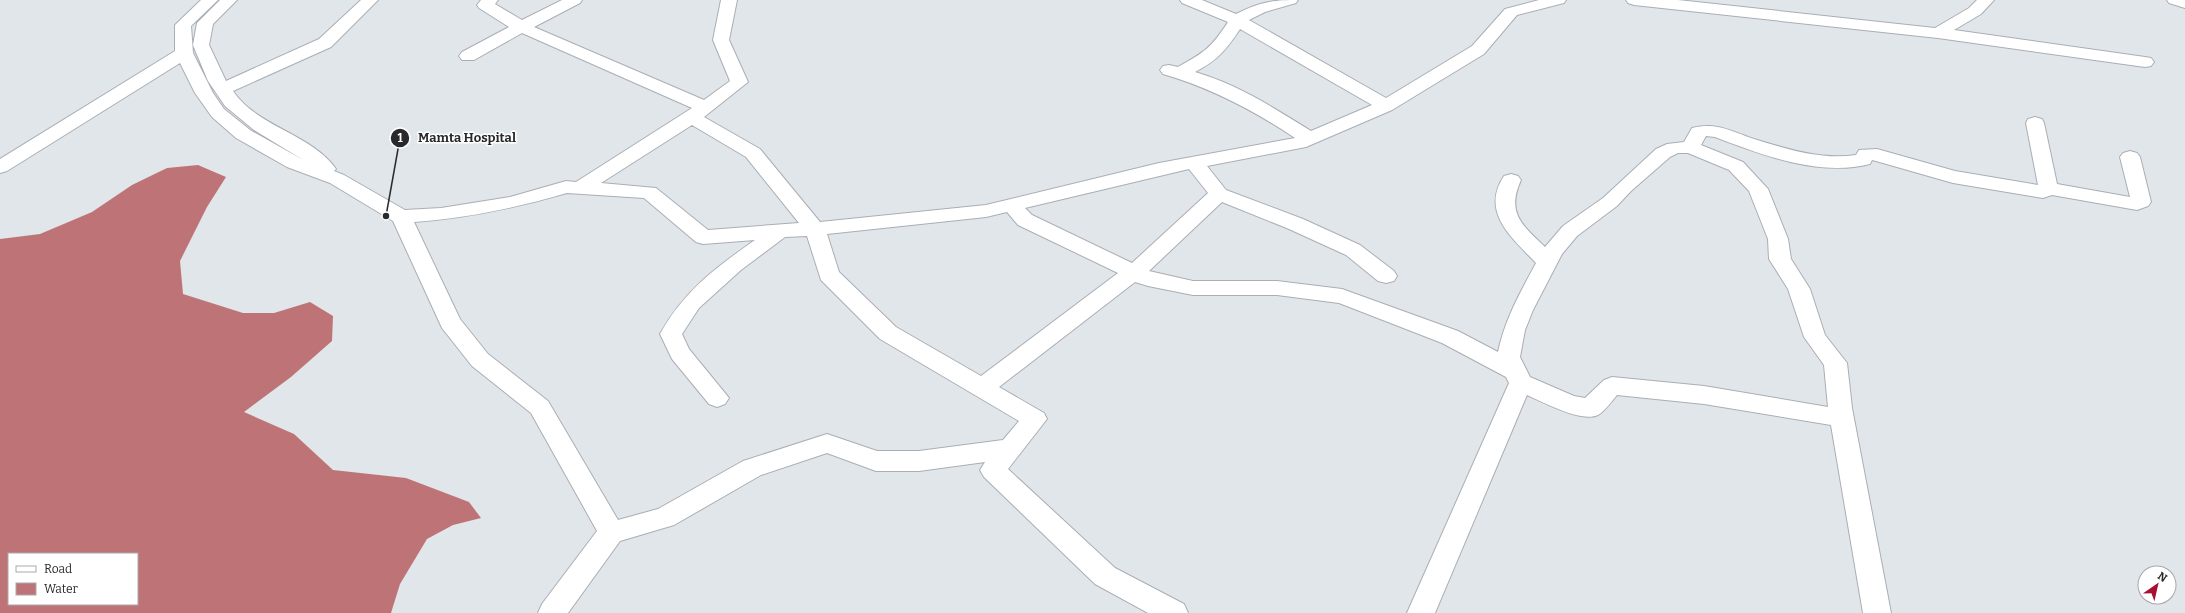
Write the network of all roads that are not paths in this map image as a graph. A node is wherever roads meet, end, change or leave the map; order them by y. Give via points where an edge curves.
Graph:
1 (229, 0) edge
2 (370, 0) edge
3 (490, 0) edge
4 (574, 0) edge
5 (729, 0) edge
6 (1188, 0) edge
7 (1290, 0) edge
8 (1558, 0) edge
9 (1634, 0) edge
10 (1986, 0) edge
11 (2175, 0) edge
12 (2185, 3) edge
13 (198, 4) edge
14 (1237, 20) junction
15 (521, 27) junction
16 (1938, 33) junction
17 (184, 53) junction
18 (468, 56) dead end
19 (2145, 62) dead end
20 (223, 89) junction
21 (1386, 106) junction
22 (699, 112) junction
23 (2035, 123) dead end
24 (1310, 139) junction
25 (1690, 147) junction
26 (2130, 157) dead end
27 (1195, 164) junction
28 (0, 167) edge
29 (337, 179) junction
30 (1511, 180) dead end
31 (580, 188) junction
32 (2048, 188) junction
33 (1219, 194) junction
34 (1011, 205) junction
35 (400, 216) junction
36 (815, 229) junction
37 (779, 232) junction
38 (1547, 262) junction
39 (1132, 273) junction
40 (1386, 276) dead end
41 (1518, 377) junction
42 (982, 388) junction
43 (717, 398) dead end
44 (1842, 418) junction
45 (1011, 449) junction
46 (611, 532) junction
47 (552, 613) edge
48 (1174, 613) edge
49 (1421, 613) edge
50 (1877, 613) edge

1 - 20 street via 205,23 202,45
2 - 20 street via 325,43
3 - 15 street via 484,5
4 - 15 street
5 - 22 street via 720,40 739,82
6 - 14 street
7 - 14 street via 1259,9
8 - 21 street via 1511,12 1478,50
9 - 16 street
10 - 16 street via 1975,11
11 - 12 street
13 - 17 street via 183,25
14 - 21 street
14 - 24 street via 1220,47 1206,59 1175,72 1203,80 1260,107
15 - 18 street
15 - 22 street
16 - 19 street
17 - 28 street
17 - 29 street via 204,93 218,114 243,134 294,164
20 - 29 street via 231,102 255,121 308,154
21 - 24 street
22 - 31 street
22 - 36 street via 754,153
23 - 32 street
24 - 27 street
25 - 32 street via 1699,132 1709,128 1807,159 1852,162 1863,160 1866,154 1995,186 2042,192
25 - 38 street via 1674,148 1646,166 1610,202 1570,231
25 - 44 street via 1736,166 1758,189 1778,239 1780,259 1799,289 1815,338 1835,363
26 - 32 street via 2141,202 2137,204
27 - 33 street
27 - 34 street via 1159,169
29 - 35 street
30 - 38 street via 1504,203 1509,217 1516,229
31 - 35 street via 566,187 512,203 440,214
31 - 37 street via 649,192 703,237
33 - 39 street
33 - 40 street via 1296,224 1353,250
34 - 36 street via 986,211
34 - 39 street via 1025,220
35 - 46 street via 450,323 480,360 540,407
36 - 37 street
36 - 42 street via 829,276 888,333
37 - 43 street via 703,291 680,316 671,334 680,353
38 - 41 street via 1514,330 1509,357
39 - 41 street via 1148,279 1193,288 1277,288 1342,296 1450,337
39 - 42 street
41 - 44 street via 1570,404 1590,408 1612,386 1704,394
41 - 49 street
42 - 45 street via 1036,419
44 - 50 street
45 - 46 street via 919,461 876,461 827,443 752,468 665,518
45 - 48 street via 993,470 1105,576
46 - 47 street

